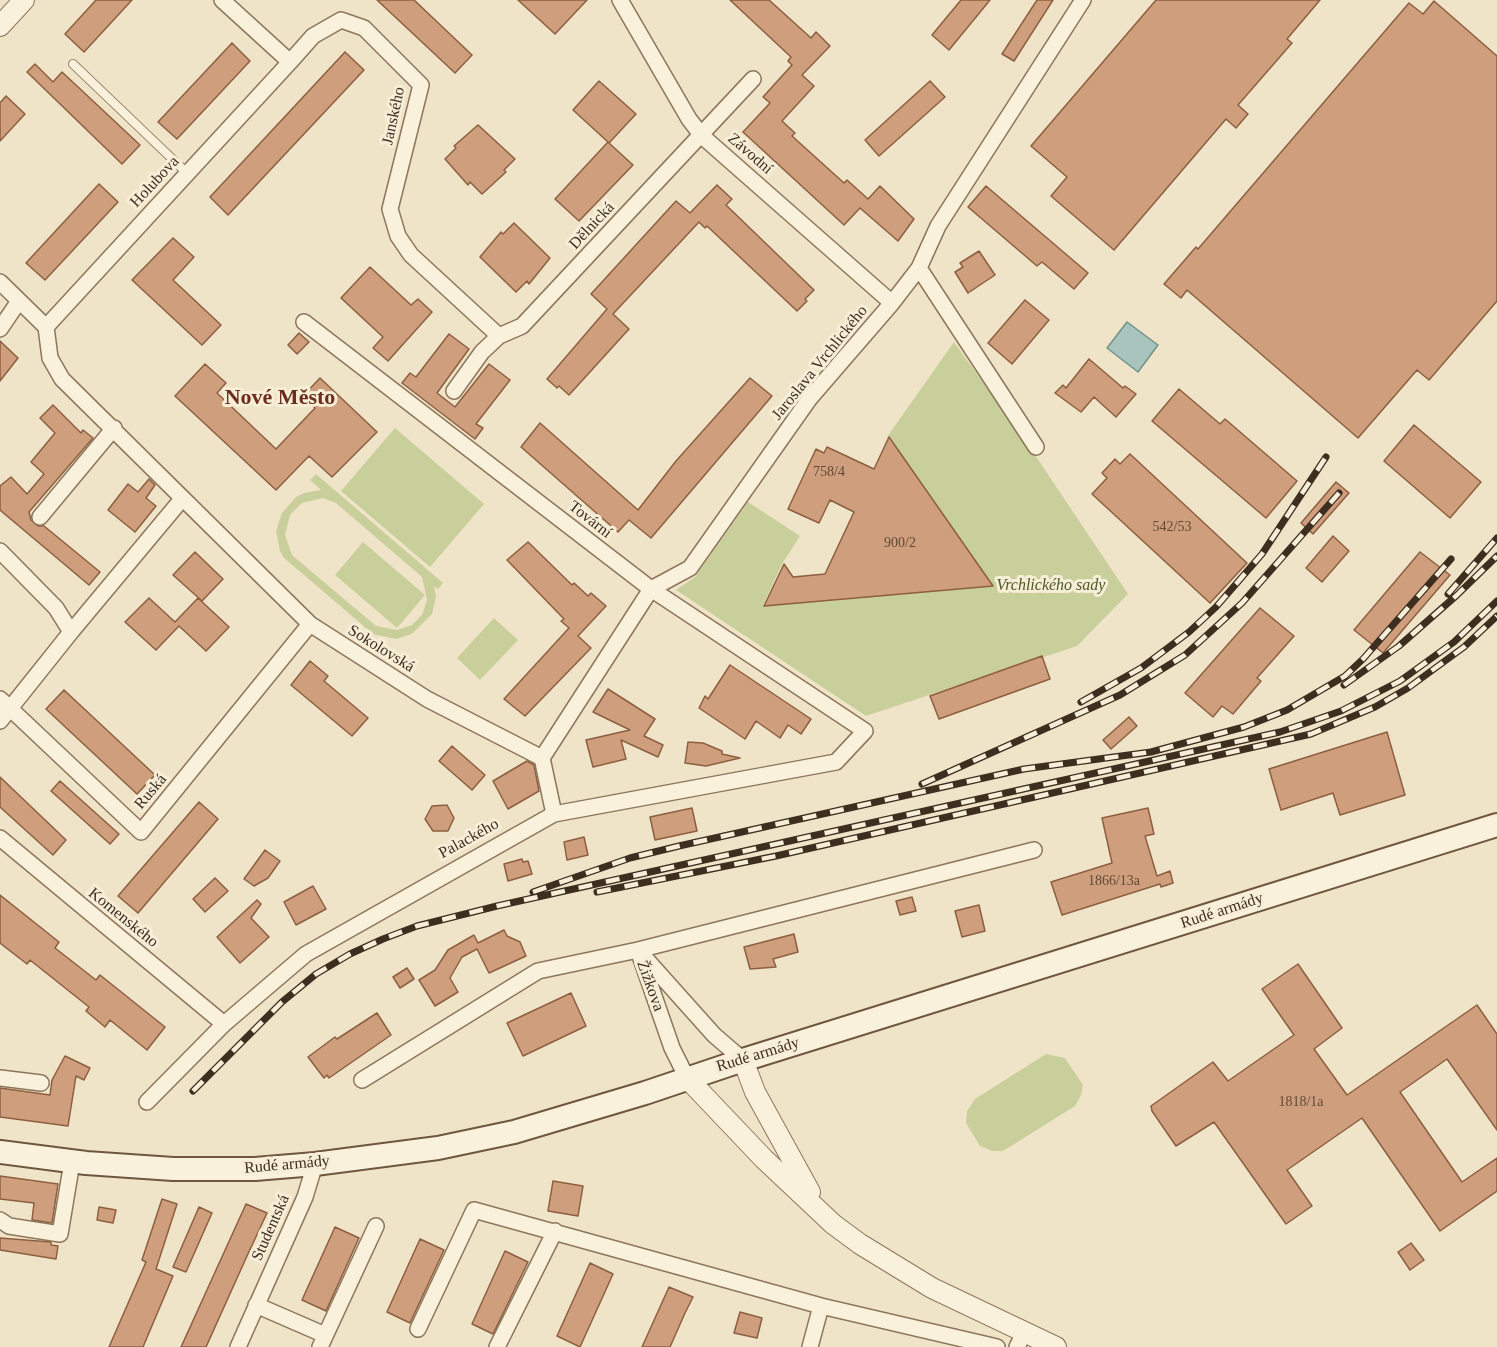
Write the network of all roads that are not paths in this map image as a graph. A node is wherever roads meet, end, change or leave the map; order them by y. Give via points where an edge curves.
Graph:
1 (24, 0) edge
2 (222, 0) edge
3 (620, 0) edge
4 (1083, 0) edge
5 (0, 26) edge
6 (290, 62) junction
7 (73, 64) dead end
8 (753, 79) dead end
9 (702, 136) junction
10 (188, 173) junction
11 (919, 268) junction
12 (0, 282) edge
13 (19, 301) junction
14 (892, 303) junction
15 (304, 322) dead end
16 (46, 327) junction
17 (0, 329) edge
18 (499, 336) junction
19 (454, 390) dead end
20 (114, 428) junction
21 (1036, 447) dead end
22 (182, 499) junction
23 (40, 517) dead end
24 (0, 551) edge
25 (651, 589) junction
26 (310, 624) junction
27 (70, 632) junction
28 (5, 704) edge
29 (0, 721) edge
30 (866, 731) joint
31 (542, 758) junction
32 (554, 814) junction
33 (1497, 825) edge
34 (0, 838) edge
35 (1034, 850) dead end
36 (638, 950) junction
37 (224, 1024) junction
38 (743, 1060) junction
39 (0, 1078) edge
40 (687, 1078) junction
41 (362, 1080) dead end
42 (41, 1083) dead end
43 (147, 1101) dead end
44 (0, 1152) edge
45 (315, 1164) junction
46 (71, 1171) junction
47 (0, 1220) edge
48 (832, 1224) junction
49 (376, 1226) dead end
50 (555, 1231) junction
51 (256, 1305) junction
52 (822, 1306) junction
53 (418, 1329) dead end
54 (1020, 1340) edge
55 (322, 1341) edge
56 (238, 1347) edge
57 (497, 1347) edge
58 (810, 1347) edge
59 (997, 1347) edge
60 (1056, 1347) edge

1 - 5 street
2 - 6 street
3 - 9 street, Závodní
4 - 11 street, Jaroslava Vrchlického via 938,226
6 - 10 street, Holubova
6 - 18 street, Janského via 313,36 341,20 364,28 421,85 390,210 398,236 411,255
7 - 10 lane
8 - 9 street, Dělnická
9 - 14 street, Závodní
9 - 18 street, Dělnická via 522,326
10 - 16 street, Holubova
11 - 14 street, Jaroslava Vrchlického
11 - 21 street
12 - 13 street
13 - 16 street
13 - 17 street
14 - 25 street, Jaroslava Vrchlického via 810,398 690,568
15 - 25 street, Tovární
16 - 20 street, Sokolovská via 50,358 62,379
18 - 19 street, Dělnická
20 - 22 street, Sokolovská
20 - 23 street
22 - 26 street, Sokolovská
22 - 27 street
24 - 27 street via 56,608
25 - 30 street, Tovární
25 - 31 street, Jaroslava Vrchlického
26 - 28 street, Ruská via 141,832
26 - 31 street, Sokolovská via 427,699
27 - 28 street
28 - 29 street
30 - 32 street, Palackého via 836,762
31 - 32 street
32 - 37 street, Palackého via 306,954
33 - 38 main road, Rudé armády
34 - 37 street, Komenského
35 - 36 street
36 - 38 street, Žižkova via 714,1035
36 - 40 street, Žižkova via 672,1048
36 - 41 street via 538,970
37 - 43 street, Palackého
38 - 40 main road, Rudé armády
38 - 48 street, Žižkova via 755,1092 801,1180
39 - 42 street
40 - 45 main road, Rudé armády via 514,1131 438,1148
40 - 48 street, Žižkova
44 - 46 main road, Rudé armády
45 - 46 main road, Rudé armády via 255,1169
45 - 51 street, Studentská via 305,1197
46 - 47 street via 60,1234 9,1226
48 - 54 street, Žižkova
49 - 55 street
50 - 52 street
50 - 53 street via 474,1210
50 - 57 street
51 - 55 street
51 - 56 street, Studentská
52 - 58 street
52 - 59 street
54 - 60 street, Žižkova

